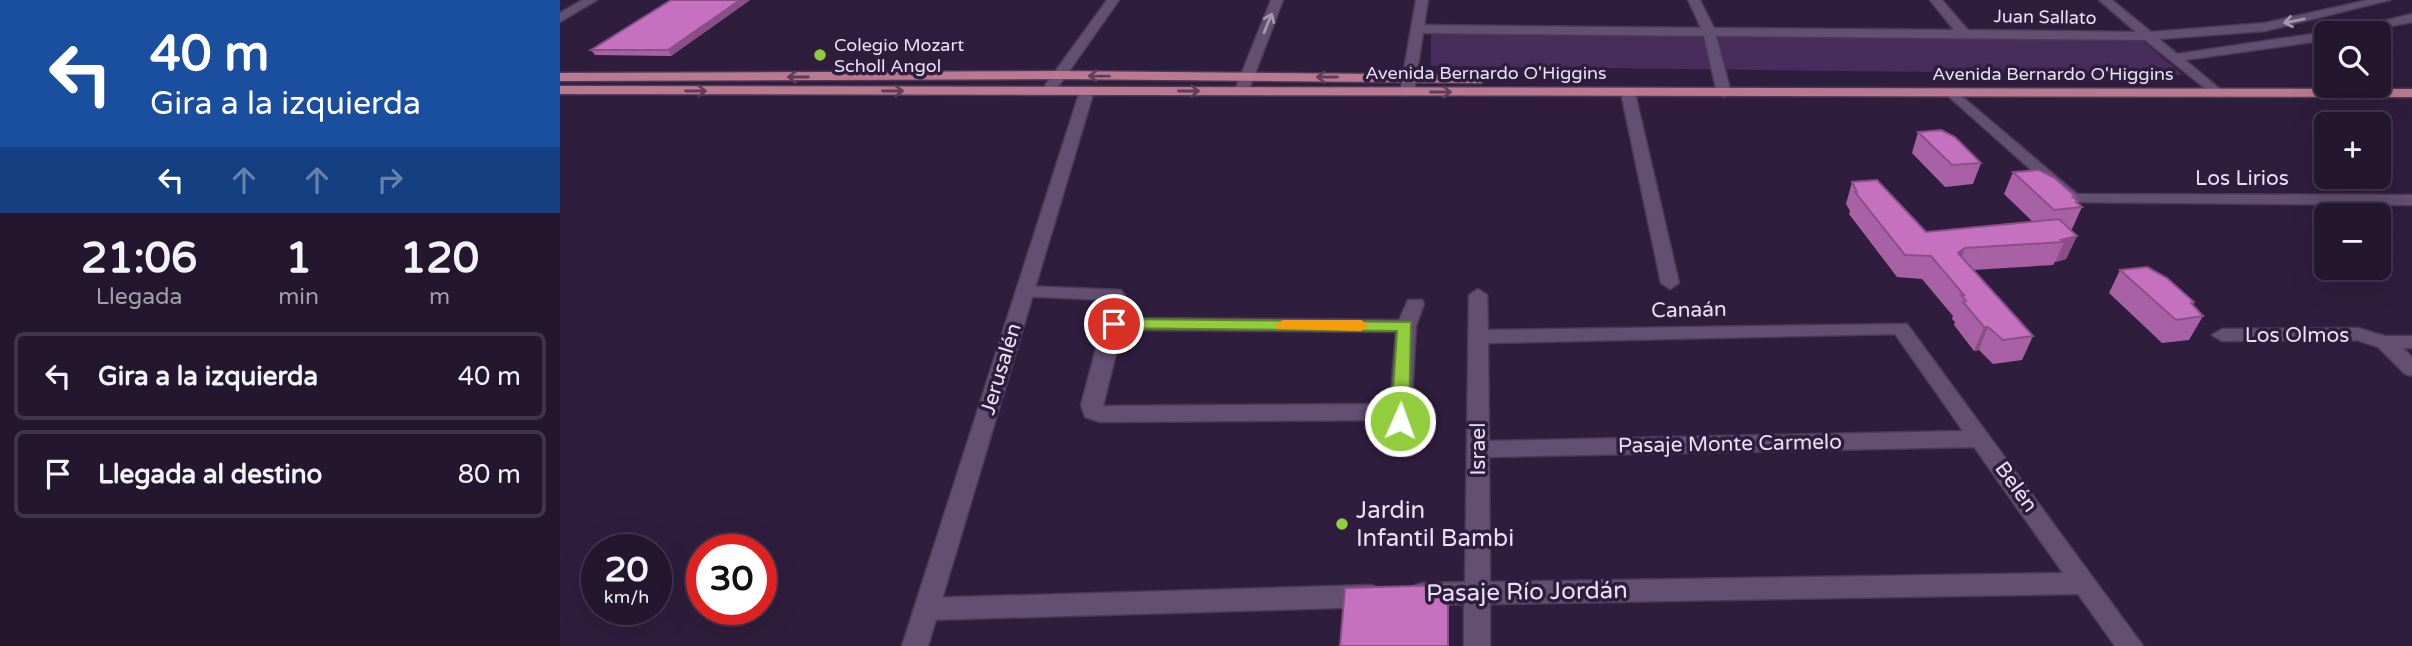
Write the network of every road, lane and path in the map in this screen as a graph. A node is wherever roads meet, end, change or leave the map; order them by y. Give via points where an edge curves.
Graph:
1 (591, 0) edge
2 (1113, 0) edge
3 (1277, 0) edge
4 (1422, 0) edge
5 (1694, 0) edge
6 (1936, 0) edge
7 (2105, 0) edge
8 (2380, 1) edge
9 (2412, 17) edge
10 (560, 18) edge
11 (2391, 22) edge
12 (1417, 29) junction
13 (1709, 31) junction
14 (1964, 34) junction
15 (2146, 36) junction
16 (2314, 38) edge
17 (2174, 58) junction
18 (1059, 75) junction
19 (560, 77) edge
20 (678, 77) junction
21 (1246, 77) junction
22 (2204, 83) junction
23 (2314, 83) edge
24 (2391, 83) edge
25 (2412, 83) edge
26 (1408, 85) junction
27 (560, 88) edge
28 (1723, 88) junction
29 (1048, 91) junction
30 (1087, 91) junction
31 (1241, 92) junction
32 (1628, 93) junction
33 (1953, 93) junction
34 (2216, 93) junction
35 (2412, 93) edge
36 (2073, 199) joint
37 (2412, 200) edge
38 (1670, 283) dead end
39 (1025, 292) junction
40 (1478, 295) dead end
41 (1415, 304) dead end
42 (1114, 324) junction
43 (1406, 326) junction
44 (1900, 327) joint
45 (2222, 335) dead end
46 (1478, 337) junction
47 (2385, 342) junction
48 (2412, 342) edge
49 (2412, 368) edge
50 (1399, 412) junction
51 (1399, 437) dead end
52 (1981, 439) junction
53 (1478, 449) junction
54 (2085, 583) junction
55 (1476, 593) junction
56 (927, 609) junction
57 (915, 646) edge
58 (1477, 646) edge
59 (2130, 646) edge

1 - 10 street
2 - 18 street
21 -> 3 street
4 - 12 street
5 - 13 street
6 - 14 street
7 - 15 street
8 - 9 street, Juan Sallato
8 -> 15 street, Juan Sallato via 2265,27
9 - 11 street, Juan Sallato
12 - 13 street, Juan Sallato
12 - 26 street
13 - 14 street, Juan Sallato
13 - 28 street
14 - 15 street, Juan Sallato
15 - 17 street
16 - 17 street
17 - 22 street
18 -> 20 main road, Avenida Bernardo O'Higgins
21 -> 18 main road, Avenida Bernardo O'Higgins
18 - 29 street
19 - 20 main road, Avenida Bernardo O'Higgins
20 - 27 main road
26 -> 21 main road, Avenida Bernardo O'Higgins
21 - 31 street
22 - 23 main road, Avenida Bernardo O'Higgins
22 - 28 main road, Avenida Bernardo O'Higgins
22 - 34 street
24 - 25 main road
26 - 28 main road, Avenida Bernardo O'Higgins
26 - 31 main road, Avenida Bernardo O'Higgins
26 -> 32 main road, Avenida Bernardo O'Higgins
27 -> 29 main road, Avenida Bernardo O'Higgins
28 - 32 main road, Avenida Bernardo O'Higgins
28 - 33 main road, Avenida Bernardo O'Higgins
29 - 30 main road, Avenida Bernardo O'Higgins
30 -> 31 main road, Avenida Bernardo O'Higgins
30 - 39 street, Jerusalén
32 - 38 street
33 - 34 main road, Avenida Bernardo O'Higgins
33 - 36 street
34 - 35 main road, Avenida Bernardo O'Higgins
36 - 37 street, Los Lirios
39 - 42 street via 1114,294 1118,299
39 - 56 street, Jerusalén
40 - 46 street, Israel
41 - 43 street
42 - 43 street
42 - 50 street via 1093,412
43 - 50 street
44 - 46 street, Canaán
44 - 52 street, Belén
45 - 47 street, Los Olmos via 2358,334
46 - 53 street, Israel
47 - 48 street, Los Olmos
47 - 49 street
50 - 51 street
52 - 53 street, Pasaje Monte Carmelo
52 - 54 street, Belén
53 - 55 street, Israel
54 - 55 street, Pasaje Río Jordán
54 - 59 street, Belén
55 - 56 street, Pasaje Río Jordán
55 - 58 street, Israel
56 - 57 street, Jerusalén

